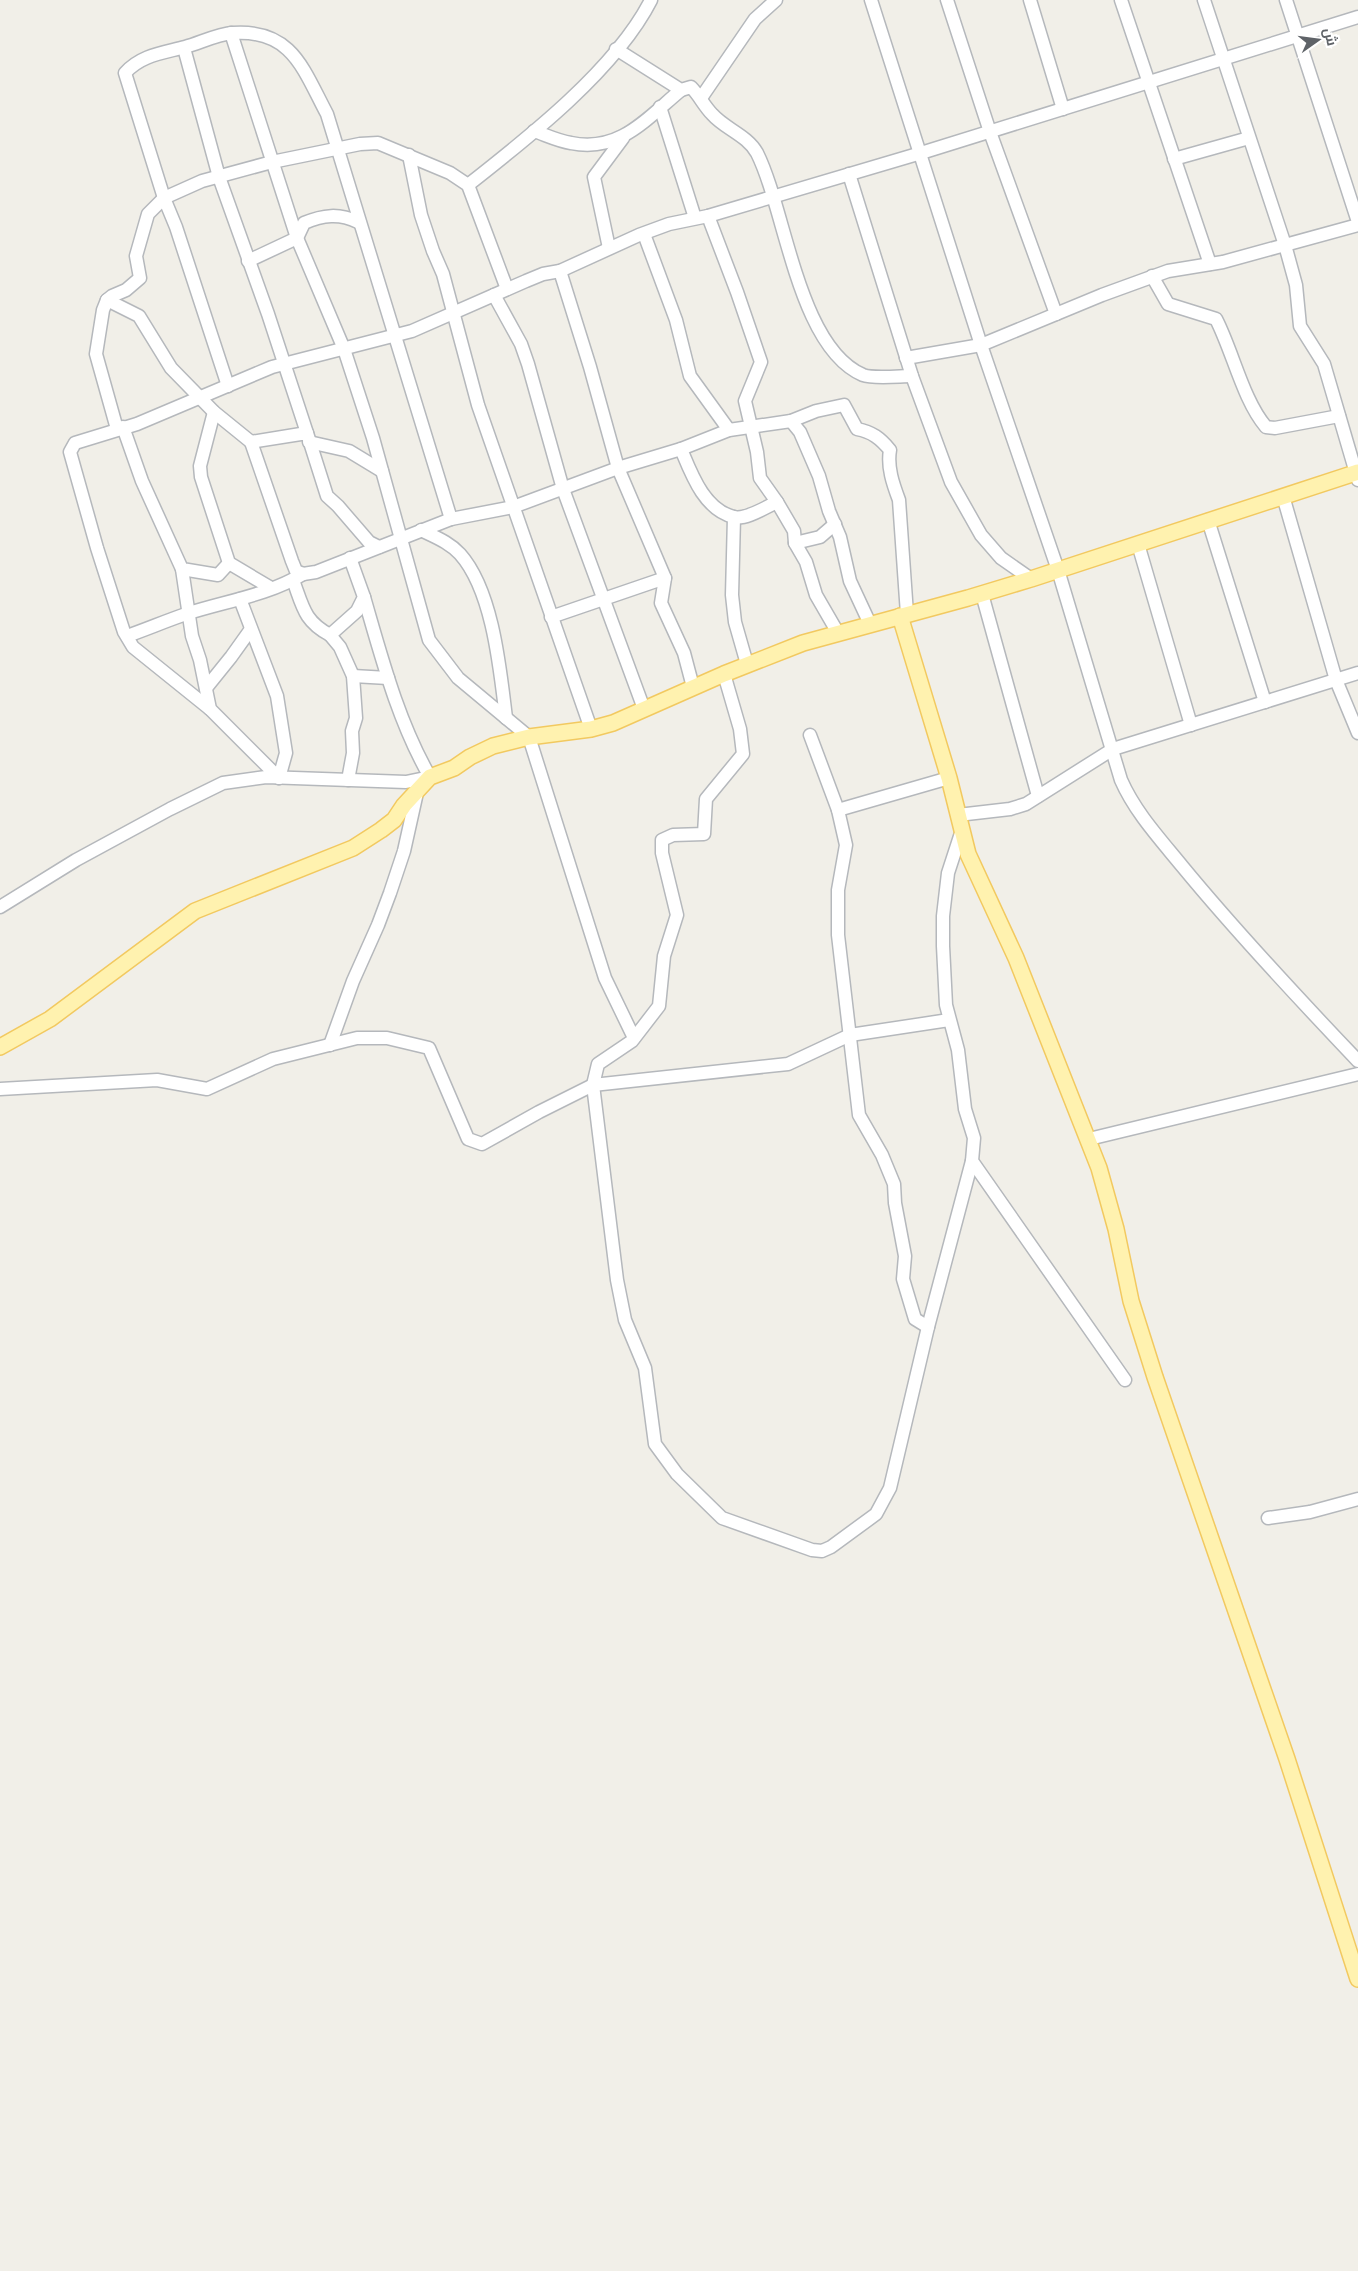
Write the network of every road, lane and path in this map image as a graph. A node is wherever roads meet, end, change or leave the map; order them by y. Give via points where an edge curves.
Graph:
1 (650, 0) edge
2 (776, 0) edge
3 (871, 0) edge
4 (947, 0) edge
5 (1030, 0) edge
6 (1121, 0) edge
7 (1204, 0) edge
8 (1286, 0) edge
9 (1358, 17) edge
10 (231, 33) junction
11 (1298, 35) junction
12 (184, 48) junction
13 (616, 49) junction
14 (1223, 59) junction
15 (1148, 83) junction
16 (681, 90) junction
17 (701, 98) junction
18 (660, 106) junction
19 (1063, 109) junction
20 (534, 131) junction
21 (990, 132) junction
22 (625, 136) junction
23 (1249, 138) junction
24 (339, 148) junction
25 (921, 153) junction
26 (409, 155) junction
27 (1174, 159) junction
28 (272, 162) junction
29 (849, 174) junction
30 (219, 177) junction
31 (468, 186) junction
32 (772, 196) junction
33 (164, 198) junction
34 (708, 216) junction
35 (695, 218) junction
36 (358, 222) junction
37 (1358, 223) edge
38 (644, 234) junction
39 (297, 238) junction
40 (1285, 245) junction
41 (609, 248) junction
42 (248, 261) junction
43 (1210, 264) junction
44 (560, 271) junction
45 (1152, 276) junction
46 (507, 289) junction
47 (494, 295) junction
48 (107, 300) junction
49 (454, 314) junction
50 (1056, 314) junction
51 (396, 335) junction
52 (981, 345) junction
53 (344, 348) junction
54 (906, 358) junction
55 (284, 364) junction
56 (912, 376) junction
57 (228, 386) junction
58 (201, 399) junction
59 (214, 412) junction
60 (1339, 416) junction
61 (791, 420) junction
62 (751, 427) junction
63 (120, 428) junction
64 (729, 430) junction
65 (308, 437) junction
66 (251, 442) junction
67 (680, 448) junction
68 (618, 468) junction
69 (382, 471) junction
70 (1357, 475) edge
71 (562, 489) junction
72 (1283, 496) junction
73 (778, 502) junction
74 (513, 507) junction
75 (734, 518) junction
76 (451, 519) junction
77 (1208, 520) junction
78 (835, 524) junction
79 (421, 530) junction
80 (400, 539) junction
81 (795, 543) junction
82 (1138, 544) junction
83 (379, 547) junction
84 (350, 558) junction
85 (229, 563) junction
86 (182, 569) junction
87 (1058, 570) junction
88 (298, 577) junction
89 (665, 578) junction
90 (1031, 579) junction
91 (271, 588) junction
92 (982, 594) junction
93 (364, 597) junction
94 (240, 599) junction
95 (602, 600) junction
96 (190, 613) junction
97 (903, 615) junction
98 (552, 617) junction
99 (870, 624) junction
100 (251, 629) junction
101 (838, 633) junction
102 (330, 635) junction
103 (127, 636) junction
104 (747, 664) junction
105 (1358, 673) edge
106 (724, 674) junction
107 (353, 676) junction
108 (388, 678) junction
109 (1336, 680) junction
110 (693, 687) junction
111 (206, 688) junction
112 (1265, 702) junction
113 (210, 709) junction
114 (644, 710) junction
115 (506, 718) junction
116 (1191, 725) junction
117 (591, 729) junction
118 (1358, 733) edge
119 (810, 735) dead end
120 (529, 737) junction
121 (1114, 750) junction
122 (430, 777) junction
123 (279, 778) junction
124 (949, 778) junction
125 (348, 780) junction
126 (418, 788) junction
127 (1038, 796) junction
128 (838, 810) junction
129 (958, 815) junction
130 (962, 830) junction
131 (0, 907) edge
132 (949, 1020) junction
133 (850, 1035) junction
134 (634, 1038) junction
135 (330, 1045) junction
136 (0, 1047) edge
137 (1358, 1062) edge
138 (1358, 1074) edge
139 (594, 1085) junction
140 (0, 1089) edge
141 (1089, 1139) junction
142 (972, 1161) junction
143 (928, 1327) junction
144 (1125, 1380) dead end
145 (1358, 1499) edge
146 (1268, 1518) dead end
147 (1358, 1979) edge

1 - 13 street via 641,19
2 - 17 street via 755,19
3 - 25 street
4 - 21 street
5 - 19 street
6 - 15 street
7 - 14 street
8 - 11 street
9 - 11 street
10 - 12 street
10 - 24 street via 256,34 278,40 299,62 327,114
10 - 28 street
11 - 14 street
11 - 37 street
12 - 30 street
12 - 33 street via 145,58 126,72
13 - 16 street
13 - 20 street via 594,76
14 - 15 street
14 - 23 street
15 - 19 street
15 - 27 street
16 - 17 street via 691,87
16 - 18 street
17 - 32 street via 711,114 753,146
18 - 22 street
18 - 35 street
19 - 21 street
20 - 22 street via 584,145
20 - 31 street
21 - 25 street
21 - 50 street
22 - 41 street via 594,177
23 - 27 street
23 - 40 street
24 - 26 street via 378,143
24 - 28 street
24 - 36 street
25 - 29 street
25 - 52 street
26 - 31 street via 450,173
26 - 49 street via 427,235 443,274
27 - 43 street
28 - 30 street
28 - 39 street
29 - 32 street
29 - 54 street
30 - 33 street
30 - 42 street
31 - 46 street
32 - 34 street
32 - 56 street via 806,302 839,359 864,376
33 - 48 street via 148,214 136,256 140,278
33 - 57 street
34 - 35 street
34 - 62 street via 761,362 745,401
35 - 38 street
36 - 39 street via 344,216 319,216 304,223
36 - 51 street
37 - 40 street
38 - 41 street
38 - 64 street via 676,320 690,376
39 - 42 street
39 - 53 street
40 - 43 street
40 - 60 street via 1296,286 1300,326 1324,364
41 - 44 street
42 - 55 street
43 - 45 street via 1183,267
44 - 46 street via 543,274
44 - 68 street
45 - 50 street
45 - 60 street via 1168,304 1216,319 1240,378 1266,427
46 - 47 street
47 - 49 street
47 - 71 street via 521,344
48 - 58 street via 139,316 171,368
48 - 63 street via 96,354
49 - 51 street
49 - 74 street via 478,405
50 - 52 street
51 - 53 street
51 - 76 street
52 - 54 street
52 - 87 street
53 - 55 street
53 - 69 street
54 - 56 street
55 - 57 street
55 - 65 street
56 - 90 street via 951,482 968,514 1001,558
57 - 58 street
58 - 59 street
58 - 63 street
59 - 66 street
59 - 85 street via 200,466 201,477
60 - 70 street
61 - 62 street
61 - 78 street via 800,432 819,476
61 - 97 street via 844,405 857,428 870,431 890,450 888,461 899,500
62 - 64 street
62 - 73 street via 760,478
63 - 86 street
63 - 103 street via 75,443 70,452 97,548
64 - 67 street
65 - 66 street
65 - 69 street via 349,451
65 - 83 street via 327,496 369,542
66 - 88 street
67 - 68 street
67 - 75 street via 704,494
68 - 71 street
68 - 89 street
69 - 80 street
70 - 72 main road
71 - 74 street
71 - 95 street
72 - 77 main road
72 - 109 street
73 - 75 street
73 - 81 street via 794,531
74 - 76 street
74 - 98 street
75 - 104 street via 732,595 735,622
76 - 79 street
77 - 82 main road
77 - 112 street
78 - 81 street via 820,536
78 - 99 street via 850,581
79 - 80 street
79 - 115 street via 450,545 476,578 496,646
80 - 83 street
80 - 115 street via 429,640 458,678
81 - 101 street via 806,562 816,595
82 - 87 main road
82 - 116 street
83 - 84 street
84 - 88 street
84 - 93 street
85 - 86 street via 218,575
85 - 91 street
86 - 96 street
87 - 90 main road
87 - 121 street
88 - 91 street
88 - 102 street via 306,613 316,627
89 - 95 street
89 - 110 street via 661,603 684,653
90 - 92 main road
91 - 94 street
92 - 97 main road
92 - 127 street
93 - 102 street via 357,611
93 - 108 street
94 - 96 street
94 - 100 street
95 - 98 street
95 - 114 street
96 - 103 street
96 - 111 street via 192,636
97 - 99 main road
97 - 124 main road
98 - 117 street
99 - 101 main road
100 - 111 street
100 - 123 street via 277,696 286,753
101 - 104 main road via 803,642
102 - 107 street via 340,647
103 - 113 street via 133,647
104 - 106 main road
105 - 109 street
106 - 110 main road
106 - 134 street via 740,729 743,754 706,799 704,834 673,835 662,840 662,853 677,915 664,956 659,1006
107 - 108 street
107 - 125 street via 356,718
108 - 122 street via 413,746
109 - 112 street
109 - 118 street
110 - 114 main road
111 - 113 street
112 - 116 street
113 - 123 street
114 - 117 main road
115 - 120 street
116 - 121 street
117 - 120 main road
119 - 128 street
120 - 122 main road via 493,746 454,768
120 - 134 street via 605,978
121 - 127 street
121 - 137 street via 1127,794 1157,835 1214,904
122 - 125 street via 406,782
122 - 126 main road
123 - 125 street
123 - 131 street via 223,784 76,860
124 - 128 street
124 - 129 main road
126 - 135 street via 390,893
126 - 136 main road via 394,820 353,848 195,911 50,1019
127 - 129 street via 1010,809
128 - 133 street via 846,845 838,890 838,935
129 - 130 main road
130 - 132 street via 948,873 943,916
130 - 141 main road via 968,854 1020,966
132 - 133 street
132 - 142 street via 958,1050 965,1109 974,1138
133 - 139 street via 788,1064
133 - 143 street via 858,1116 894,1184 905,1256 903,1279 915,1320
134 - 139 street via 598,1064
135 - 139 street via 356,1038 387,1038 429,1048 468,1139 482,1144
135 - 140 street via 273,1059 207,1089 157,1080
138 - 141 street
139 - 143 street via 617,1280 625,1320 645,1368 655,1444 677,1474 722,1518 822,1551 876,1514 890,1488
141 - 147 main road via 1100,1168 1131,1301 1155,1377 1287,1759
142 - 143 street
142 - 144 street
145 - 146 street via 1310,1512

